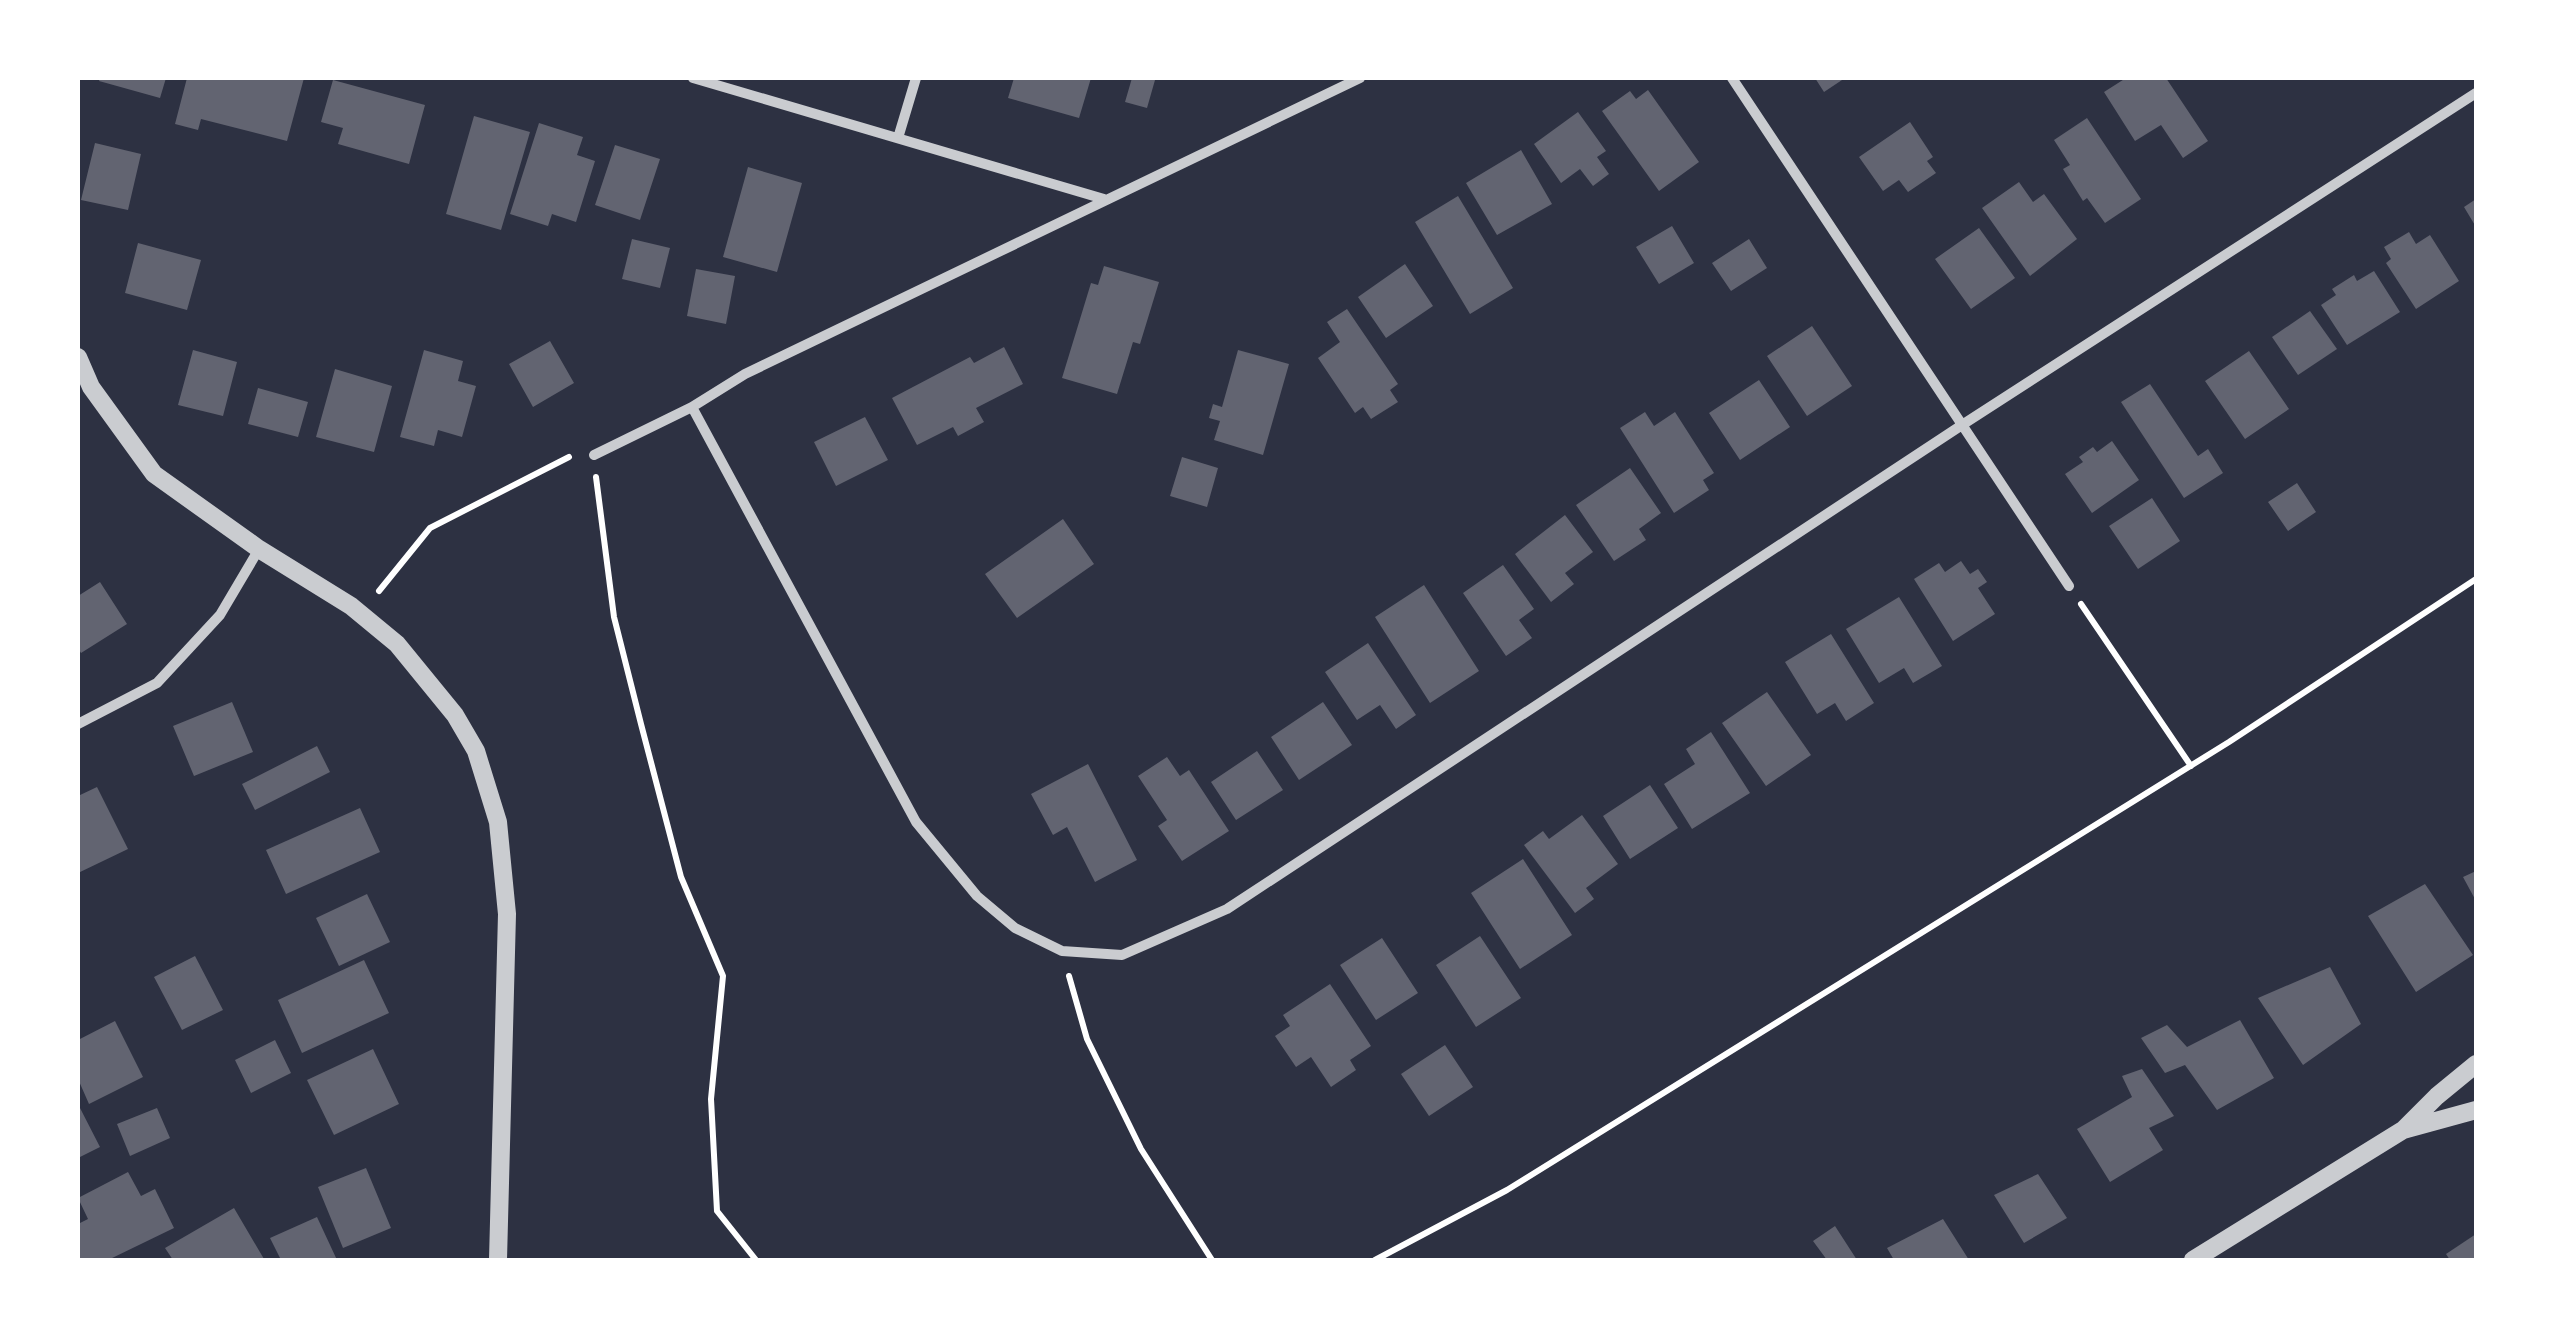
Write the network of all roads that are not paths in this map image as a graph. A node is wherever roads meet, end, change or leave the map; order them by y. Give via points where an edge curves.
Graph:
1 (693, 78) edge
2 (916, 78) edge
3 (1360, 78) edge
4 (1732, 78) edge
5 (2476, 93) edge
6 (898, 138) junction
7 (1104, 200) junction
8 (78, 357) edge
9 (692, 407) junction
10 (1962, 425) junction
11 (594, 455) road end
12 (258, 550) junction
13 (2069, 586) road end
14 (78, 724) edge
15 (2476, 1064) edge
16 (2476, 1110) edge
17 (2403, 1130) junction
18 (498, 1260) edge
19 (2193, 1260) edge

1 - 6 street
2 - 6 street
3 - 7 street
4 - 10 street
5 - 10 street
6 - 7 street
7 - 9 street via 745,374
8 - 12 street via 91,387 154,474
9 - 10 street via 916,822 977,896 1015,928 1062,951 1122,955 1227,910
9 - 11 street
10 - 13 street
12 - 14 street via 220,615 157,683
12 - 18 street via 351,606 397,644 476,752 498,822 507,914
15 - 17 street
16 - 17 street
17 - 19 street

